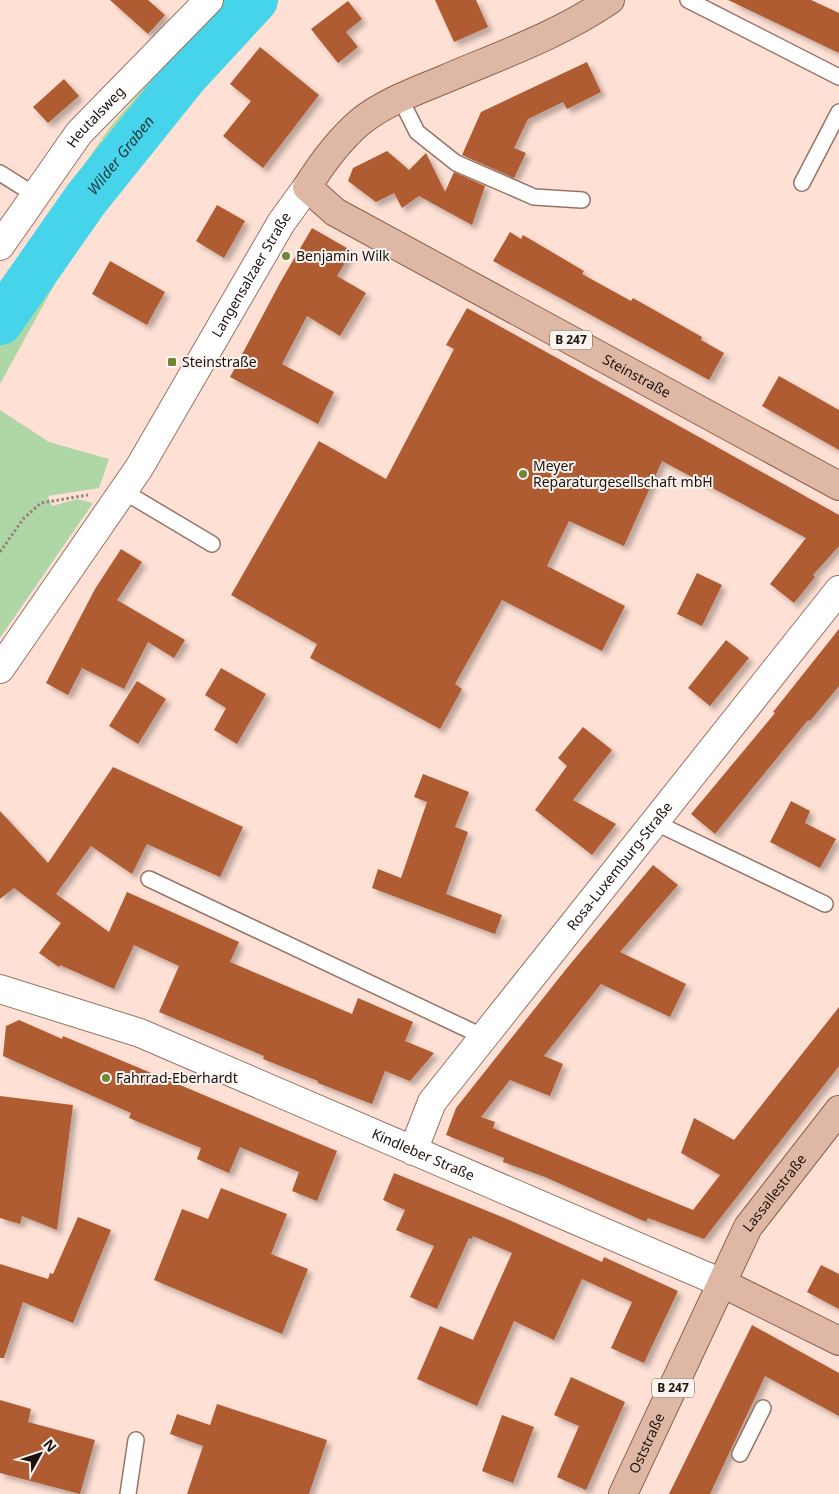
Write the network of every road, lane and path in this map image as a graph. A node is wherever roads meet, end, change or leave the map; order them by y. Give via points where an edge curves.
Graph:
1 (209, 0) edge
2 (610, 0) edge
3 (688, 0) edge
4 (839, 77) edge
5 (400, 98) junction
6 (839, 112) edge
7 (0, 173) edge
8 (802, 183) dead end
9 (307, 187) junction
10 (35, 195) junction
11 (582, 200) dead end
12 (0, 246) edge
13 (839, 486) edge
14 (123, 491) junction
15 (212, 544) dead end
16 (0, 552) edge
17 (839, 590) edge
18 (0, 669) edge
19 (654, 822) junction
20 (149, 879) dead end
21 (825, 904) dead end
22 (0, 989) edge
23 (484, 1037) junction
24 (839, 1110) edge
25 (413, 1151) junction
26 (722, 1283) junction
27 (839, 1341) edge
28 (763, 1408) dead end
29 (136, 1440) dead end
30 (740, 1454) dead end
31 (128, 1494) edge
32 (623, 1494) edge

1 - 10 street, Heutalsweg via 79,132
2 - 5 main road, Langensalzaer Straße via 526,46
3 - 4 lane
5 - 9 main road, Langensalzaer Straße via 361,122 340,142
5 - 11 lane via 417,132 456,163 534,197
6 - 8 lane
7 - 10 lane
9 - 13 main road, Steinstraße / B 247 via 335,212
9 - 14 street, Langensalzaer Straße via 282,223 194,377
10 - 12 street, Heutalsweg
14 - 15 lane
14 - 16 path via 41,503 24,518
14 - 18 street, Langensalzaer Straße
17 - 19 street, Rosa-Luxemburg-Straße
19 - 21 lane
19 - 23 street, Rosa-Luxemburg-Straße
20 - 23 lane
22 - 25 street, Kindleber Straße via 140,1034
23 - 25 street, Rosa-Luxemburg-Straße via 432,1102
24 - 26 main road, Lassallestraße / B 247 via 748,1227
25 - 26 street, Kindleber Straße
26 - 27 main road, Kindleber Straße
26 - 32 main road, Oststraße / B 247
28 - 30 lane
29 - 31 lane

